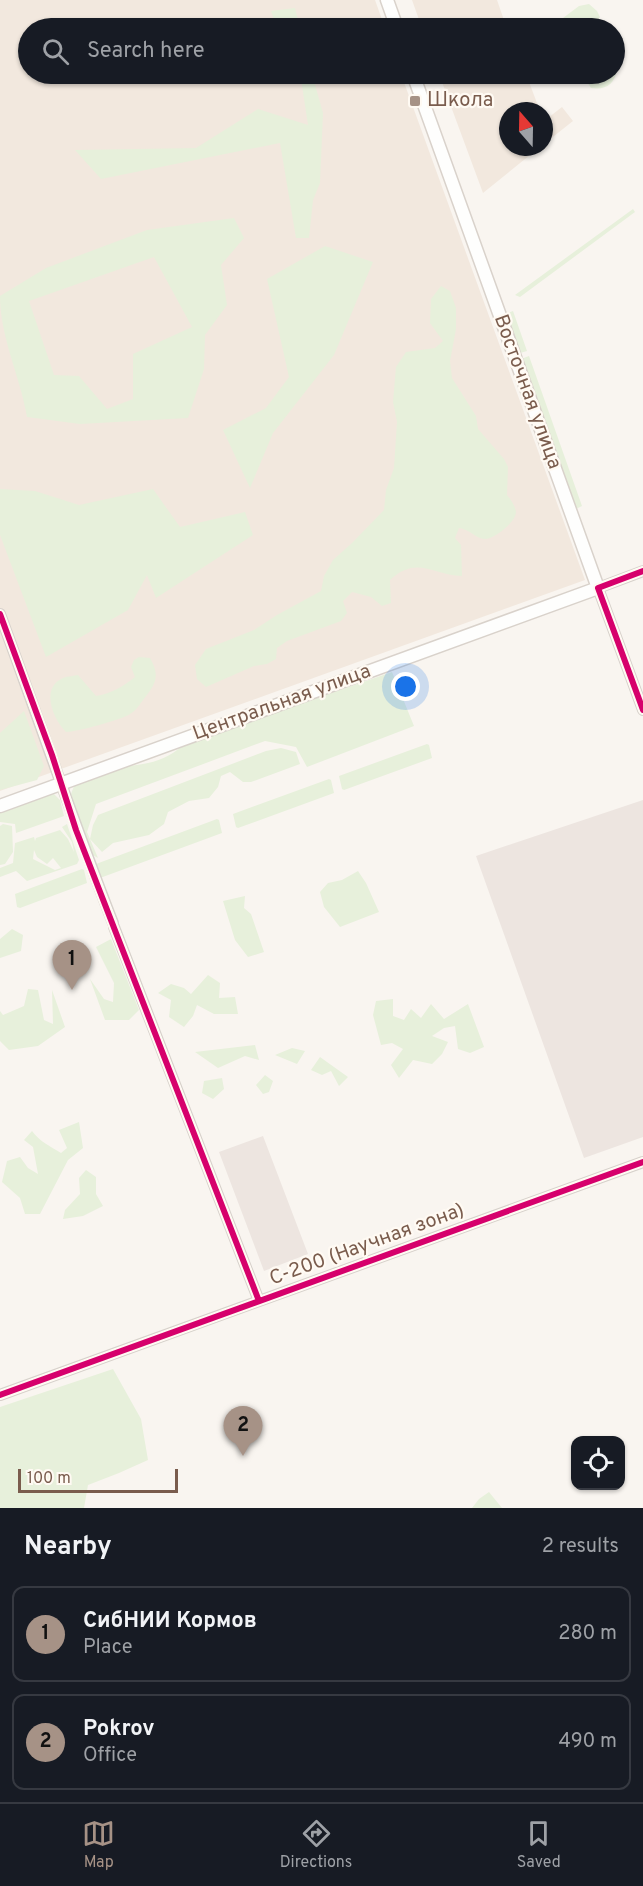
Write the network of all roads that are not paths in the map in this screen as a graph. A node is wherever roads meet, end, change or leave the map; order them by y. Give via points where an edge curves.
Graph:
1 (387, 0) edge
2 (393, 18) edge
3 (417, 84) edge
4 (643, 571) edge
5 (598, 588) junction
6 (0, 614) edge
7 (643, 710) edge
8 (61, 784) junction
9 (0, 806) edge
10 (643, 1162) edge
11 (259, 1301) junction
12 (0, 1395) edge

1 - 2 main road
3 - 5 main road, Восточная улица
4 - 5 street
5 - 7 street, Восточная улица
5 - 8 main road, Центральная улица
6 - 8 street
8 - 9 main road, Центральная улица
8 - 11 street
10 - 11 street, С-200 (Научная зона)
11 - 12 street, С-200 (Научная зона)

